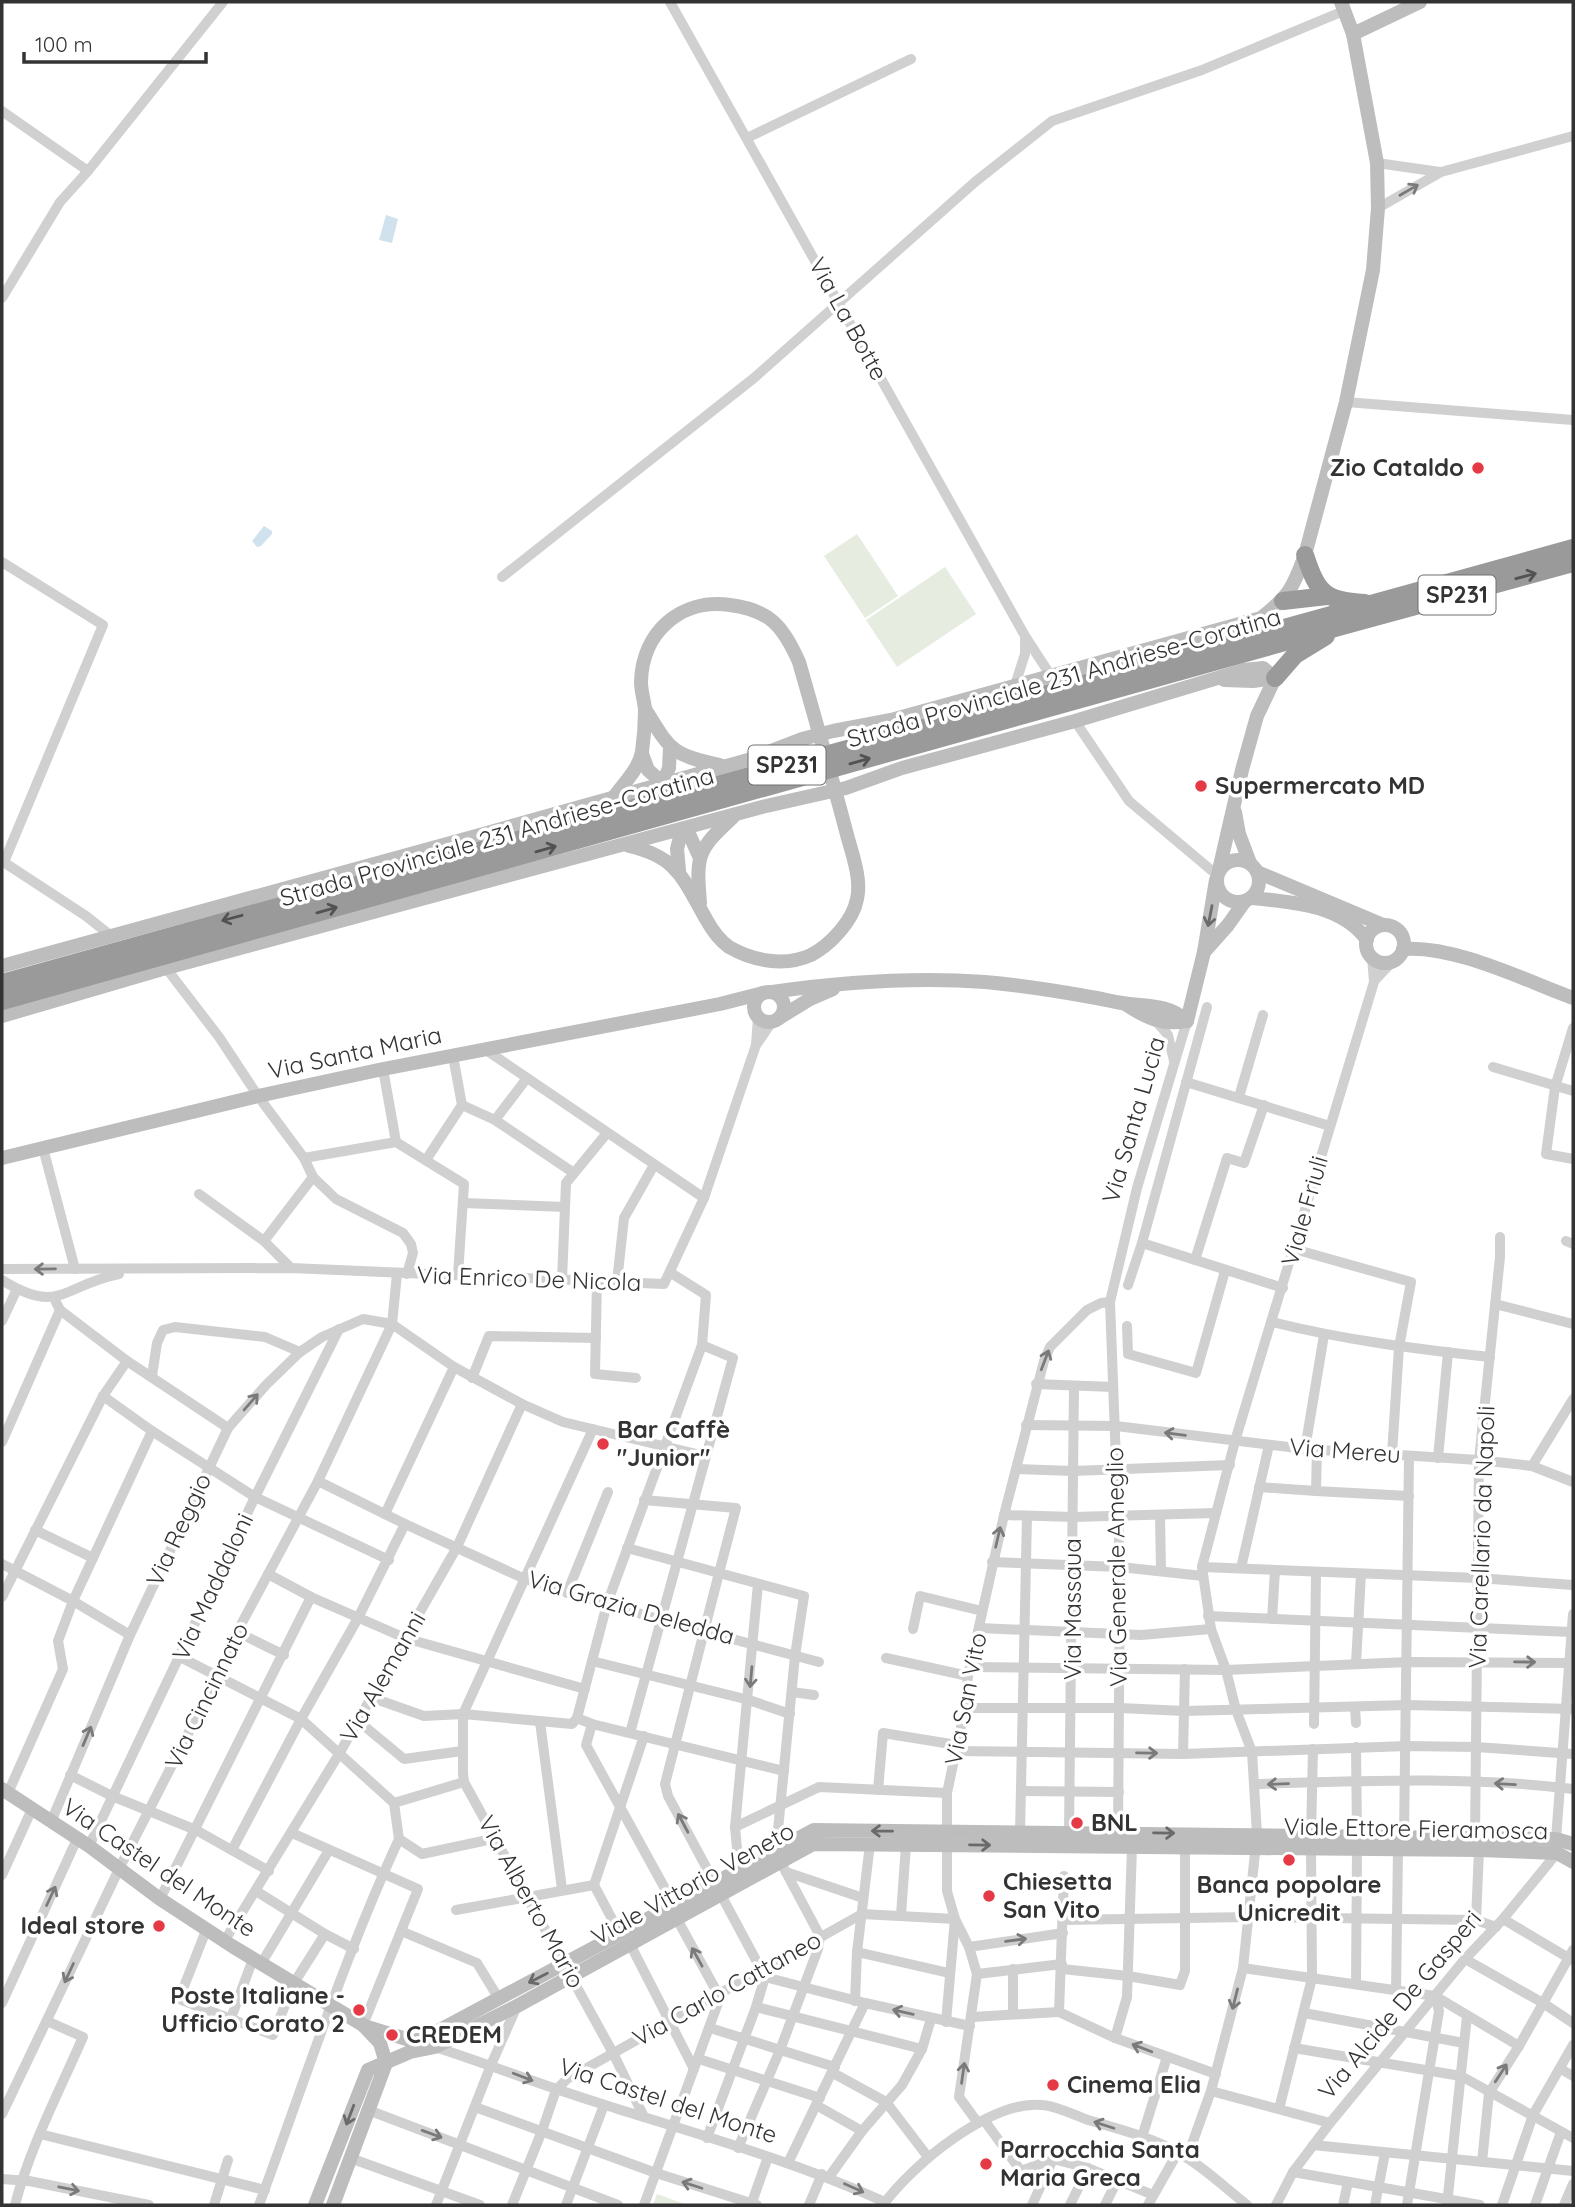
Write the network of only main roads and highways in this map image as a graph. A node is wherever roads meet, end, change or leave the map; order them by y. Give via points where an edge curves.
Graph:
1 (1420, 2) edge
2 (1343, 6) edge
3 (1353, 34) junction
4 (1573, 548) edge
5 (1305, 555) junction
6 (1573, 564) edge
7 (1326, 596) junction
8 (1283, 601) junction
9 (1376, 604) junction
10 (1342, 626) junction
11 (1275, 678) junction
12 (1213, 681) junction
13 (1244, 681) junction
14 (645, 709) junction
15 (1257, 716) junction
16 (670, 748) junction
17 (642, 754) junction
18 (726, 766) junction
19 (663, 783) junction
20 (614, 797) junction
21 (1234, 804) junction
22 (736, 814) junction
23 (682, 829) junction
24 (624, 845) junction
25 (699, 856) junction
26 (1253, 867) junction
27 (679, 870) junction
28 (1217, 875) junction
29 (1248, 899) junction
30 (701, 911) junction
31 (1390, 927) junction
32 (1367, 940) junction
33 (1403, 949) junction
34 (1204, 951) junction
35 (1447, 953) junction
36 (2, 966) edge
37 (855, 982) junction
38 (2, 983) edge
39 (1195, 989) junction
40 (767, 993) junction
41 (1573, 998) edge
42 (2, 1001) edge
43 (720, 1004) junction
44 (1157, 1013) junction
45 (2, 1016) edge
46 (766, 1017) junction
47 (1186, 1021) joint
48 (2, 1158) edge
49 (5, 1791) edge
50 (949, 1838) junction
51 (1256, 1842) junction
52 (1565, 1842) edge
53 (780, 1861) junction
54 (1573, 1862) edge
55 (717, 1889) junction
56 (568, 1971) junction
57 (363, 2025) junction
58 (421, 2045) junction
59 (386, 2063) junction
60 (315, 2205) edge
61 (333, 2205) edge

1 - 3 main road
2 - 3 main road
3 - 5 main road via 1377,163 1373,270 1346,402
4 - 9 highway, Strada Provinciale 231 Andriese-Coratina / SP231
5 - 7 highway via 1313,581
5 - 8 main road
10 -> 6 highway, Strada Provinciale 231 Andriese-Coratina / SP231
7 - 8 highway
7 - 9 highway
8 - 18 main road via 1261,618 891,720 802,739
9 -> 38 highway, Strada Provinciale 231 Andriese-Coratina / SP231
10 - 11 highway via 1295,655
42 -> 10 highway, Strada Provinciale 231 Andriese-Coratina / SP231
11 - 12 main road via 1263,668 1253,668
11 - 13 main road
11 - 15 main road, Via Santa Lucia
12 - 13 main road
12 - 22 main road via 817,796
13 - 15 main road via 1254,696
14 - 16 main road
14 - 17 main road
14 - 30 main road via 643,666 655,635 666,622 698,607 721,604 762,613 789,639 799,662 842,816 857,879 857,899 829,943 801,959 764,961 728,946
15 - 21 main road, Via Santa Lucia
16 - 18 main road via 694,760
16 - 19 main road
17 - 19 main road via 648,770
17 - 20 main road
18 - 19 main road
19 - 20 main road
20 - 36 main road
21 - 26 main road via 1239,834
21 - 28 main road, Via Santa Lucia
22 - 23 main road
22 - 25 main road
23 - 24 main road
23 - 25 main road
23 - 27 main road via 677,849
24 - 27 main road via 646,850
24 - 45 main road
25 - 30 main road
26 - 28 main road via 1243,860 1229,861
26 - 29 main road via 1258,886
26 - 31 main road
27 - 30 main road
28 - 29 main road via 1217,887 1225,898
28 -> 34 main road, Via Santa Lucia
29 - 32 main road via 1292,901 1327,912 1353,924
29 - 34 main road, Via Santa Lucia
31 - 32 main road via 1373,930
31 - 33 main road via 1403,938
31 - 35 main road
32 - 33 main road via 1368,951 1380,962 1392,961
33 - 35 main road
34 - 39 main road, Via Santa Lucia
35 - 41 main road
37 - 40 main road, Via Santa Maria
37 - 44 main road, Via Santa Maria via 984,982 1043,989
37 - 46 main road, Via Santa Maria
39 - 44 main road
39 - 47 main road, Via Santa Lucia
40 - 43 main road, Via Santa Maria
40 - 46 main road via 756,999
40 - 46 main road via 783,1001 784,1010
43 - 46 main road, Via Santa Maria via 740,1006
43 - 48 main road, Via Santa Maria via 383,1069
44 - 47 main road, Via Santa Maria via 1174,1024
49 - 57 main road, Via Castel del Monte via 160,1899
50 -> 51 main road, Viale Vittorio Veneto via 1132,1847
50 -> 51 main road, Viale Vittorio Veneto via 1118,1832
50 - 53 main road, Viale Vittorio Veneto via 906,1845 814,1844
50 -> 53 main road, Viale Vittorio Veneto via 814,1830
51 - 52 main road, Viale Ettore Fieramosca
52 - 54 main road, Viale Ettore Fieramosca
53 - 55 main road, Viale Vittorio Veneto
53 - 55 main road, Viale Vittorio Veneto via 739,1870
55 - 56 main road, Viale Vittorio Veneto
56 -> 58 main road, Viale Vittorio Veneto via 499,1999
56 - 58 main road, Viale Vittorio Veneto via 517,2006
57 - 58 main road, Via Castel del Monte
57 - 59 main road, Via Castel del Monte via 380,2043
58 - 59 main road, Viale Vittorio Veneto
59 -> 60 main road, Viale Vittorio Veneto via 368,2070
59 - 61 main road

